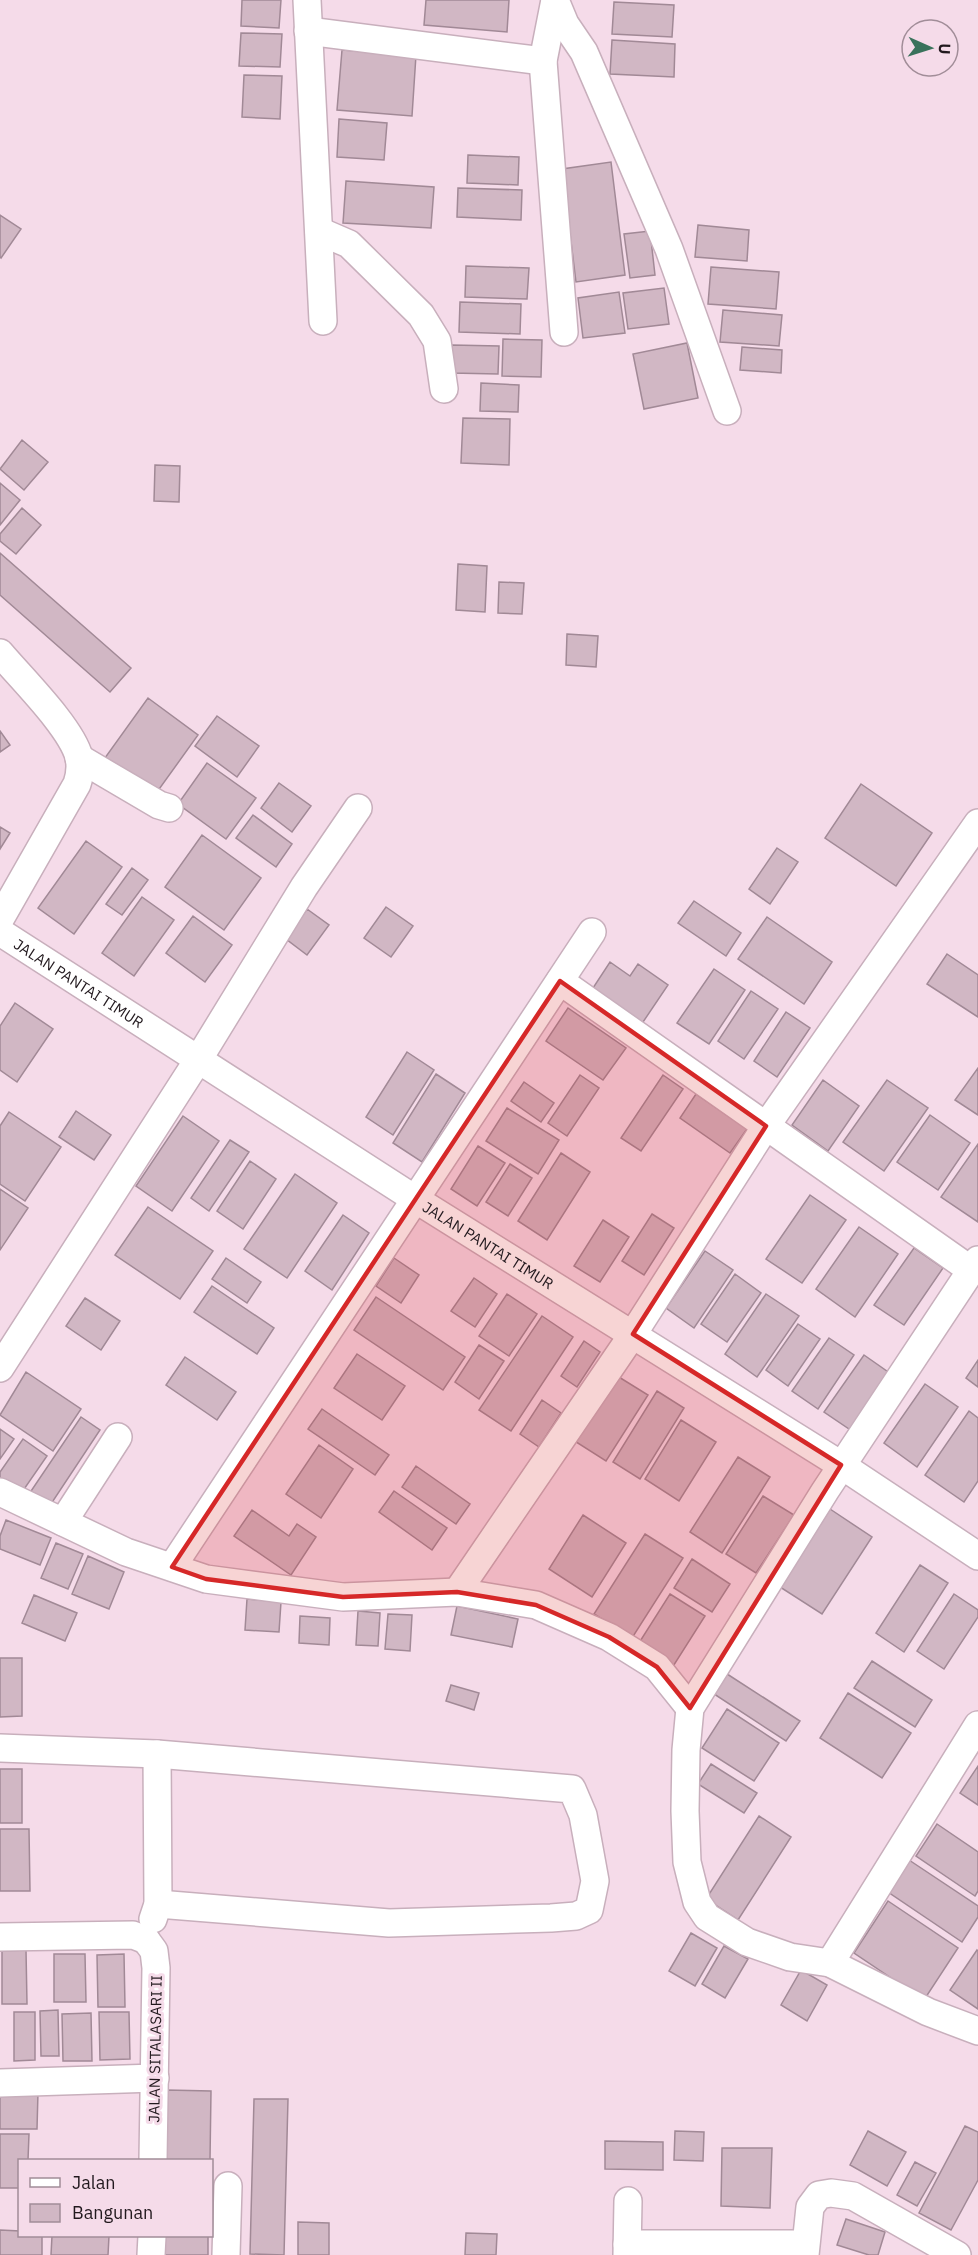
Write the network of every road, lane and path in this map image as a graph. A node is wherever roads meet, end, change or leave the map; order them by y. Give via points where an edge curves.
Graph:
1 (307, 0) edge
2 (308, 31) junction
3 (543, 61) junction
4 (319, 231) junction
5 (324, 321) dead end
6 (564, 332) dead end
7 (444, 389) dead end
8 (727, 411) dead end
9 (0, 653) edge
10 (80, 758) junction
11 (169, 808) dead end
12 (358, 808) dead end
13 (978, 823) edge
14 (0, 919) edge
15 (0, 932) edge
16 (592, 932) dead end
17 (560, 981) junction
18 (198, 1060) junction
19 (766, 1126) junction
20 (415, 1199) junction
21 (974, 1265) edge
22 (633, 1334) junction
23 (0, 1368) edge
24 (118, 1437) dead end
25 (841, 1466) junction
26 (0, 1492) edge
27 (63, 1522) junction
28 (978, 1556) edge
29 (172, 1568) junction
30 (457, 1592) junction
31 (690, 1708) junction
32 (978, 1725) edge
33 (0, 1748) edge
34 (157, 1754) junction
35 (158, 1904) junction
36 (0, 1937) edge
37 (146, 1940) junction
38 (830, 1963) junction
39 (978, 2031) edge
40 (155, 2078) junction
41 (0, 2083) edge
42 (153, 2159) edge
43 (228, 2186) dead end
44 (628, 2201) dead end
45 (152, 2237) edge
46 (805, 2249) edge
47 (627, 2250) edge
48 (944, 2252) edge
49 (151, 2255) edge
50 (226, 2255) edge

1 - 2 street
2 - 3 street
2 - 4 street
3 - 6 street
3 - 8 street via 555,0 584,52 669,249
4 - 5 street
4 - 7 street via 349,244 421,315 437,341
9 - 10 street via 68,734
10 - 11 street
10 - 14 street via 77,784
12 - 18 street via 304,887
13 - 19 street
15 - 18 street, JALAN PANTAI TIMUR
16 - 17 street
17 - 19 street
17 - 20 street
18 - 20 street, JALAN PANTAI TIMUR
18 - 23 street
19 - 21 street
19 - 22 street
20 - 22 street, JALAN PANTAI TIMUR
20 - 29 street
21 - 25 street
22 - 25 street, JALAN PANTAI TIMUR
22 - 30 street
24 - 27 street
25 - 28 street, JALAN PANTAI TIMUR
25 - 31 street
26 - 27 street
27 - 29 street via 126,1552
29 - 30 street via 206,1579 343,1597
30 - 31 street via 536,1605 609,1637 657,1667
31 - 38 street via 686,1750 687,1862 697,1902 707,1917 747,1942 790,1957
32 - 38 street
33 - 34 street
34 - 35 street
34 - 35 street via 572,1789 583,1815 596,1881 589,1910 576,1916 550,1918 389,1923
35 - 37 street
36 - 37 street via 133,1935
37 - 40 street, JALAN SITALASARI II via 154,1951 156,1968
38 - 39 street via 928,2012
40 - 41 street
40 - 42 street, JALAN SITALASARI II
43 - 50 street
44 - 47 street
45 - 49 street
46 - 47 street
46 - 48 street via 810,2207 819,2195 831,2193 853,2196

